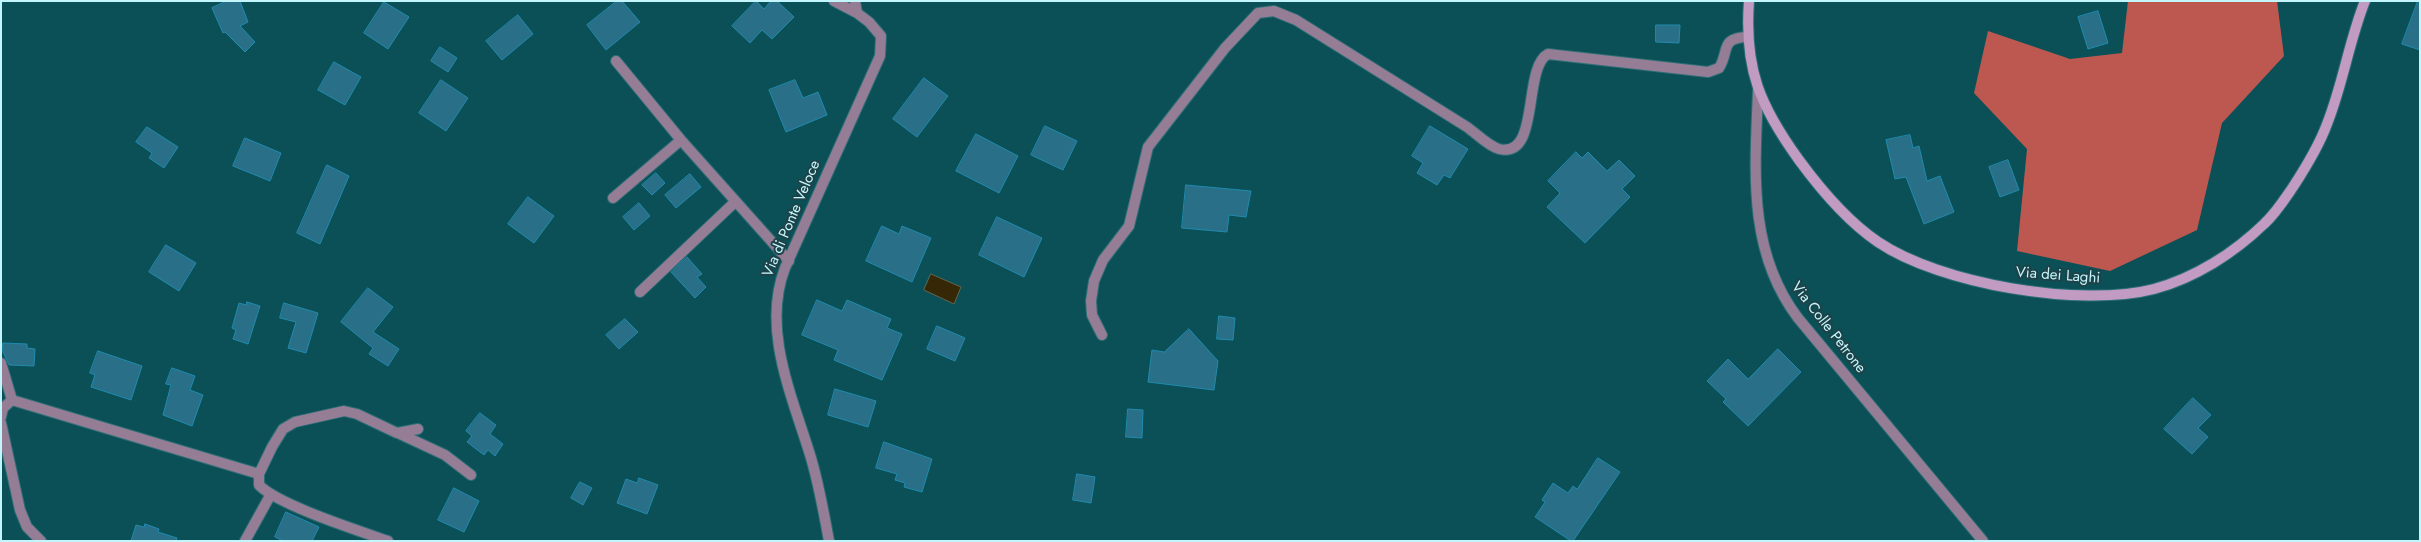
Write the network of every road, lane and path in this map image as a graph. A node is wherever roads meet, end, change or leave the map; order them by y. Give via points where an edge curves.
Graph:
1 (855, 1) edge
2 (1749, 1) edge
3 (2365, 1) edge
4 (838, 3) edge
5 (856, 13) junction
6 (1748, 37) junction
7 (616, 61) dead end
8 (1758, 90) junction
9 (682, 140) junction
10 (613, 198) dead end
11 (735, 202) junction
12 (788, 261) junction
13 (640, 292) dead end
14 (1102, 334) dead end
15 (1, 364) edge
16 (12, 400) junction
17 (1, 416) edge
18 (1, 423) edge
19 (418, 429) dead end
20 (397, 433) junction
21 (259, 474) junction
22 (471, 476) dead end
23 (271, 494) junction
24 (40, 541) edge
25 (245, 541) edge
26 (388, 541) edge
27 (829, 541) edge
28 (1983, 541) edge

1 - 4 street
1 - 5 street
2 - 6 main road, Via dei Laghi
3 - 8 main road, Via dei Laghi via 2324,132 2304,170 2275,212 2239,246 2210,265 2174,282 2137,292 2082,294 2008,287 1947,273 1895,252 1865,232 1831,200 1777,129
4 - 5 street, Via di Ponte Veloce
5 - 12 street, Via di Ponte Veloce via 880,36 880,56
6 - 8 main road, Via dei Laghi
6 - 14 street via 1730,42 1720,68 1708,72 1543,56 1537,66 1524,135 1516,146 1505,150 1493,147 1467,127 1296,20 1274,11 1258,12 1225,48 1148,148 1129,226 1103,260 1094,281 1092,315
7 - 9 street
8 - 28 street, Via Colle Petrone via 1757,212 1767,260 1777,286 1798,318
9 - 10 street
9 - 11 street
11 - 12 street
11 - 13 street
12 - 27 street, Via di Ponte Veloce via 777,301 777,335
15 - 16 street
16 - 17 street
16 - 21 street
18 - 24 street via 20,510 27,527
19 - 20 street
20 - 21 street via 351,412 336,412 295,422 280,433
20 - 22 street via 445,455
21 - 23 street via 259,485
23 - 25 street
23 - 26 street

